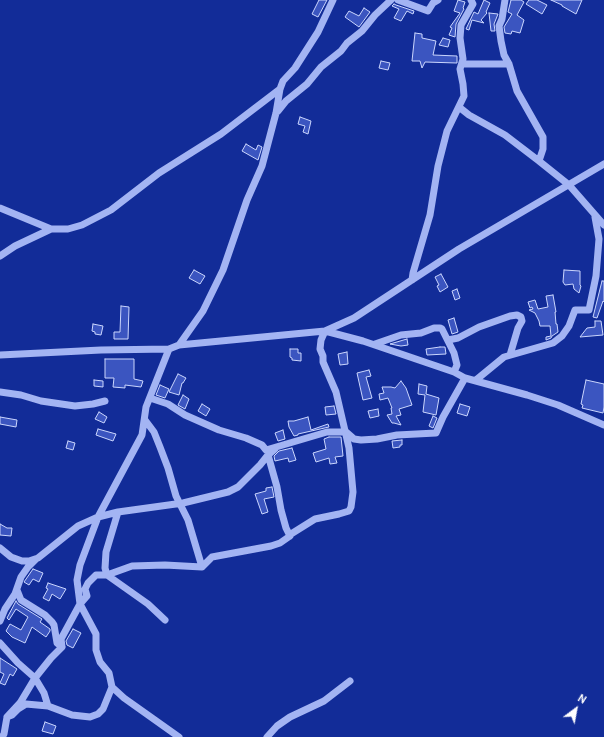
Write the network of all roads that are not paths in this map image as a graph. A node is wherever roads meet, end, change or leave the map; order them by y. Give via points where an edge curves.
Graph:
1 (333, 0) edge
2 (390, 0) edge
3 (398, 0) edge
4 (438, 0) edge
5 (471, 0) edge
6 (505, 0) edge
7 (462, 64) junction
8 (509, 64) junction
9 (280, 89) junction
10 (459, 108) junction
11 (276, 113) junction
12 (539, 161) junction
13 (604, 164) edge
14 (569, 185) junction
15 (0, 208) edge
16 (594, 215) junction
17 (604, 225) edge
18 (51, 229) junction
19 (0, 256) edge
20 (412, 280) junction
21 (325, 331) junction
22 (448, 340) junction
23 (374, 344) junction
24 (179, 345) junction
25 (169, 349) junction
26 (0, 355) edge
27 (510, 355) junction
28 (454, 372) junction
29 (465, 378) junction
30 (476, 380) junction
31 (0, 392) edge
32 (150, 398) junction
33 (105, 401) dead end
34 (145, 420) junction
35 (604, 424) edge
36 (346, 432) junction
37 (276, 448) junction
38 (268, 455) junction
39 (179, 504) junction
40 (118, 512) junction
41 (98, 517) junction
42 (290, 536) junction
43 (1, 550) edge
44 (38, 558) junction
45 (202, 567) junction
46 (108, 575) junction
47 (17, 590) junction
48 (80, 604) junction
49 (165, 620) dead end
50 (0, 621) edge
51 (0, 643) edge
52 (62, 647) junction
53 (35, 678) junction
54 (350, 681) dead end
55 (112, 687) junction
56 (48, 706) junction
57 (7, 717) junction
58 (2, 737) edge
59 (179, 737) edge
60 (267, 737) edge

1 - 9 street via 318,32
2 - 11 street
3 - 4 street via 428,11
5 - 7 street via 473,4 461,25
6 - 8 street via 498,30
7 - 8 street
7 - 10 street via 460,69 464,96
8 - 12 street via 517,91 543,137
9 - 11 street
9 - 18 street via 226,130 159,173 111,210 82,225 68,229
10 - 12 street via 505,135
10 - 20 street via 447,131 430,215
11 - 24 street via 262,166 247,200 223,270 203,311
12 - 14 street
13 - 14 street
14 - 16 street
14 - 20 street via 525,209
15 - 18 street
16 - 17 street
16 - 27 street via 599,239 596,276 589,310 575,310 569,326 553,343
18 - 19 street
20 - 21 street via 354,318
21 - 23 street
21 - 24 street
21 - 36 street via 320,349 334,385
22 - 23 street via 442,329 434,328
22 - 27 street via 517,315 522,321
22 - 28 street via 457,365
23 - 28 street
24 - 25 street
25 - 26 street
25 - 32 street
27 - 30 street
28 - 29 street
29 - 30 street
29 - 36 street via 436,433 361,440 354,439
30 - 35 street via 558,405
31 - 33 street via 75,406
32 - 34 street
32 - 37 street via 168,404 185,415 220,430 262,445 266,450
34 - 39 street via 154,432
34 - 41 street via 142,435
36 - 37 street via 326,432
36 - 42 street via 353,492 349,511 316,518
37 - 38 street
38 - 39 street via 238,487 228,492
38 - 42 street
39 - 40 street
39 - 45 street via 188,520
40 - 41 street
40 - 46 street via 106,552 105,568
41 - 44 street via 78,526
41 - 48 street via 77,580
42 - 45 street via 271,546 212,557
43 - 44 street via 22,561
44 - 47 street via 21,577
45 - 46 street via 132,566
46 - 48 street via 96,575 88,583 84,589 87,596
46 - 49 street via 148,604
47 - 50 street
47 - 52 street via 21,600 52,622 57,643
48 - 52 street via 61,640
48 - 55 street via 96,634 96,650 100,662 110,673
51 - 53 street
52 - 53 street
53 - 56 street
53 - 57 street via 20,703
54 - 60 street via 324,701 276,726
55 - 56 street via 103,709 90,717 72,715
55 - 59 street
56 - 57 street via 26,704
57 - 58 street

